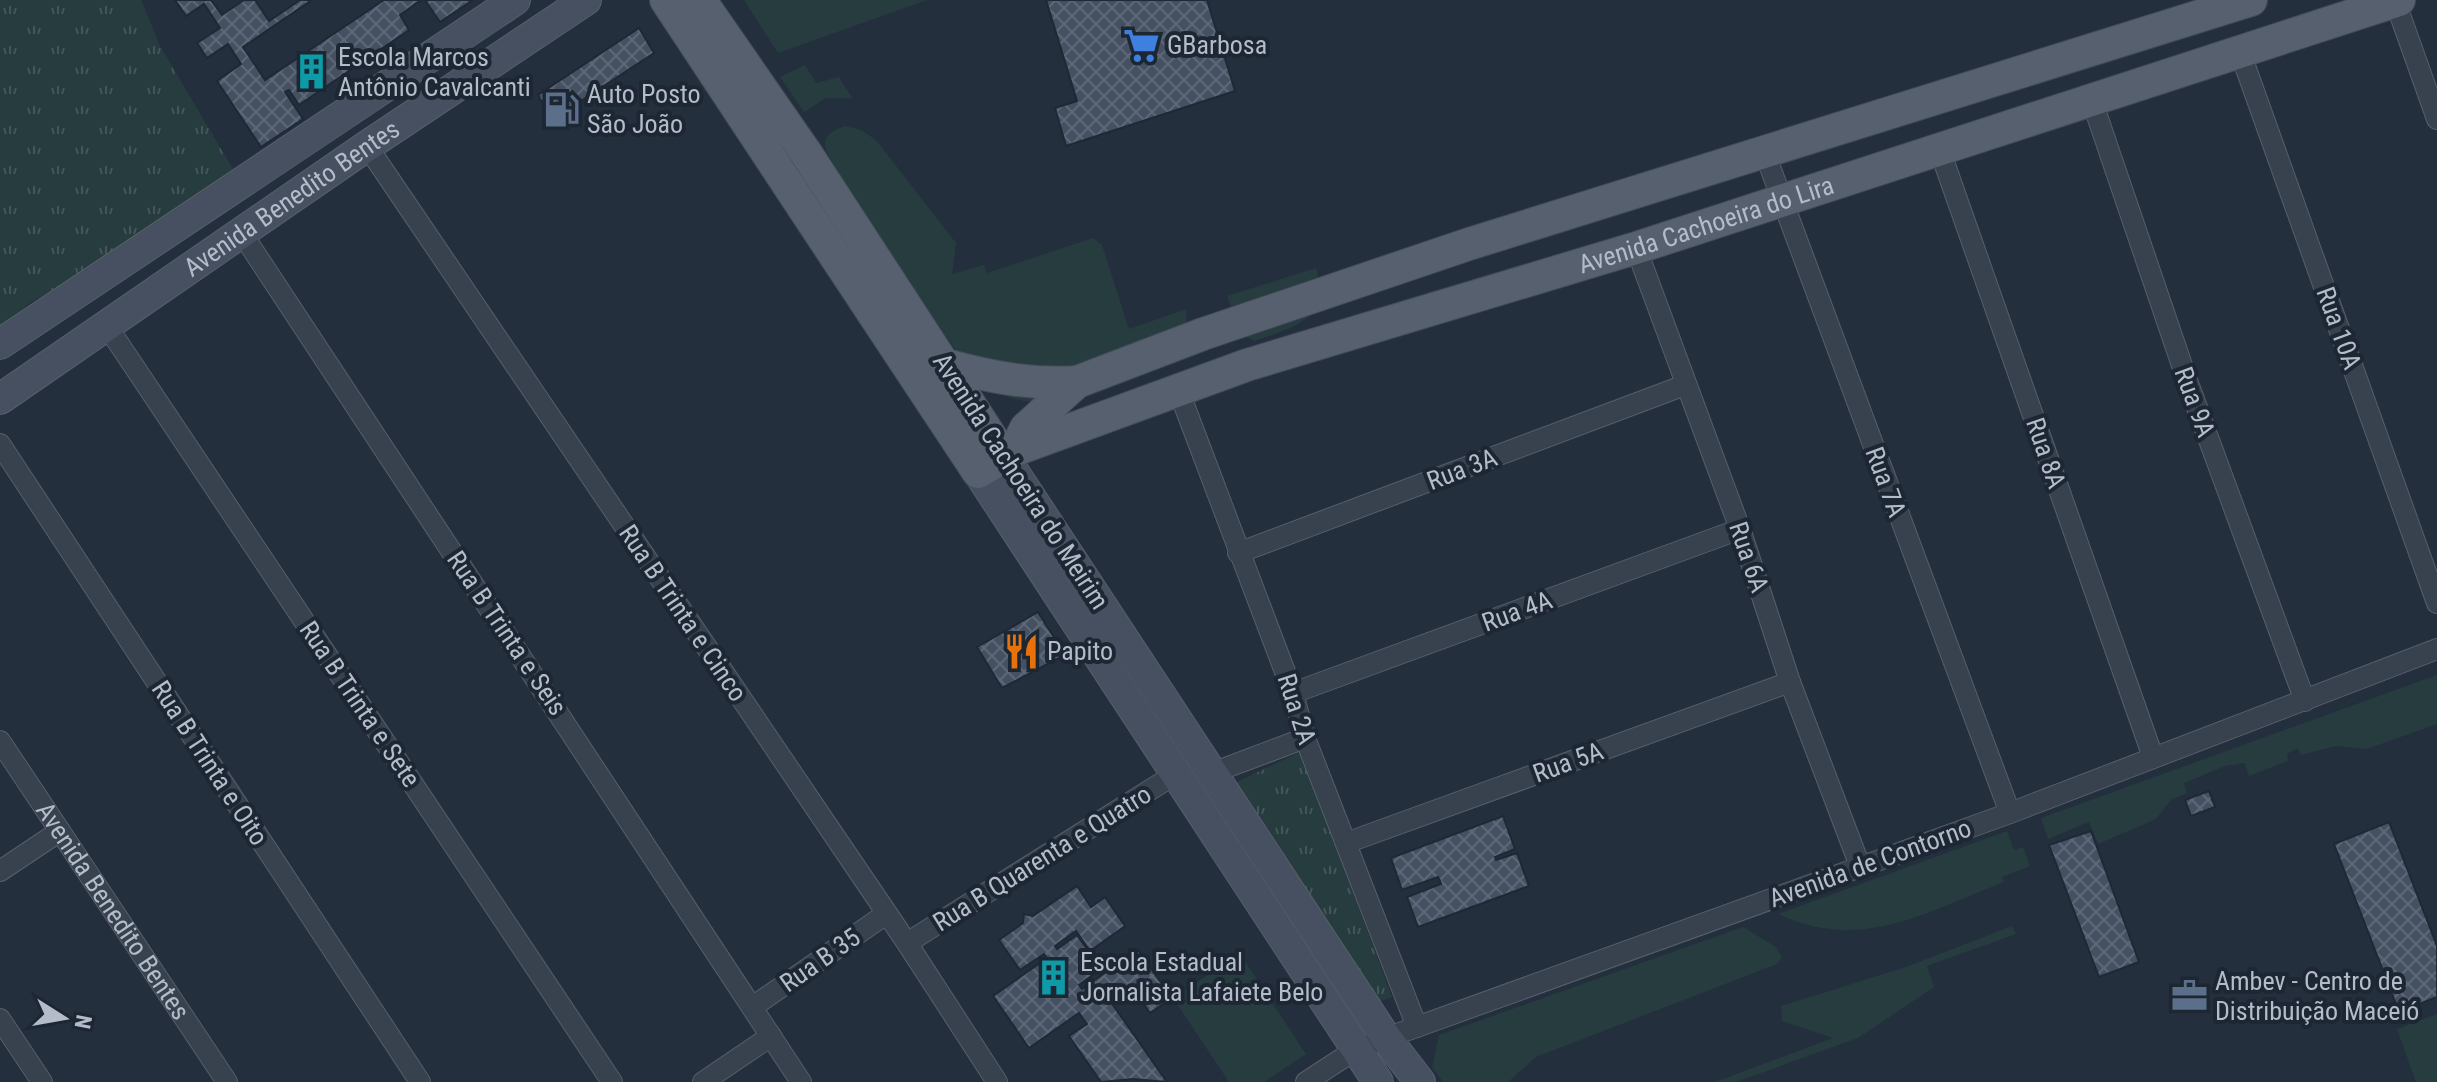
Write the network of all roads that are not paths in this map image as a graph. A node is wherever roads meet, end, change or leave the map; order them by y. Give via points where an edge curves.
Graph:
1 (515, 0) edge
2 (586, 0) edge
3 (666, 0) edge
4 (700, 0) edge
5 (2251, 0) edge
6 (2397, 1) edge
7 (2240, 52) junction
8 (2092, 101) junction
9 (2437, 119) edge
10 (367, 146) junction
11 (1939, 148) junction
12 (1764, 151) junction
13 (1781, 199) junction
14 (241, 232) junction
15 (1636, 248) junction
16 (148, 249) junction
17 (172, 283) junction
18 (107, 326) junction
19 (0, 344) edge
20 (946, 365) junction
21 (1073, 385) junction
22 (1685, 385) junction
23 (1178, 389) junction
24 (0, 399) edge
25 (1079, 426) junction
26 (0, 444) edge
27 (999, 460) junction
28 (1740, 529) junction
29 (1238, 553) junction
30 (2437, 603) edge
31 (2437, 649) edge
32 (1790, 682) junction
33 (1293, 693) junction
34 (2305, 701) junction
35 (1305, 738) junction
36 (0, 741) edge
37 (2153, 757) junction
38 (1177, 773) junction
39 (1212, 773) junction
40 (2010, 813) junction
41 (60, 831) junction
42 (1346, 843) junction
43 (1860, 866) junction
44 (0, 871) edge
45 (886, 914) junction
46 (907, 943) junction
47 (754, 1006) junction
48 (0, 1019) edge
49 (1417, 1027) junction
50 (771, 1036) junction
51 (1386, 1038) junction
52 (1355, 1050) junction
53 (42, 1082) edge
54 (227, 1082) edge
55 (420, 1082) edge
56 (612, 1082) edge
57 (703, 1082) edge
58 (801, 1082) edge
59 (997, 1082) edge
60 (1306, 1082) edge
61 (1378, 1082) edge
62 (1420, 1082) edge

1 - 16 street, Avenida Benedito Bentes
2 - 10 street, Avenida Benedito Bentes
3 - 27 main road, Avenida Cachoeira do Meirim
4 - 20 main road, Avenida Cachoeira do Meirim
5 - 12 main road, Avenida Cachoeira do Lira
6 - 7 main road, Avenida Cachoeira do Lira
6 - 9 street
7 - 8 main road, Avenida Cachoeira do Lira
7 - 30 street, Rua 10A
8 - 11 main road, Avenida Cachoeira do Lira
8 - 34 street, Rua 9A
10 - 14 street, Avenida Benedito Bentes
10 - 45 street, Rua B Trinta e Cinco
11 - 13 main road, Avenida Cachoeira do Lira
11 - 37 street, Rua 8A
12 - 13 street, Rua 7A
12 - 21 main road, Avenida Cachoeira do Lira via 1203,334
13 - 15 main road, Avenida Cachoeira do Lira
13 - 40 street, Rua 7A
14 - 17 street, Avenida Benedito Bentes
14 - 47 street, Rua B Trinta e Seis
15 - 22 street, Rua 6A
15 - 23 main road, Avenida Cachoeira do Lira
16 - 17 street
16 - 19 street, Avenida Benedito Bentes
17 - 18 street, Avenida Benedito Bentes
18 - 24 street, Avenida Benedito Bentes
18 - 56 street, Rua B Trinta e Sete
20 - 21 main road via 999,379
20 - 27 main road, Avenida Cachoeira do Meirim
21 - 25 main road via 1063,415
21 - 27 main road, Avenida Cachoeira do Lira
22 - 28 street, Rua 6A
22 - 29 street, Rua 3A
23 - 25 main road, Avenida Cachoeira do Lira
23 - 29 street, Rua 2A
25 - 27 main road, Avenida Cachoeira do Lira
26 - 55 street, Rua B Trinta e Oito
27 - 38 street, Avenida Cachoeira do Meirim
27 - 39 street, Avenida Cachoeira do Meirim
28 - 32 street, Rua 6A
28 - 33 street, Rua 4A
29 - 33 street, Rua 2A
31 - 34 street, Avenida de Contorno
32 - 42 street, Rua 5A
32 - 43 street, Rua 6A
33 - 35 street, Rua 2A
34 - 37 street, Avenida de Contorno
35 - 39 street
35 - 42 street, Rua 2A
36 - 41 street, Avenida Benedito Bentes
37 - 40 street, Avenida de Contorno
38 - 46 street, Rua B Quarenta e Quatro
38 - 52 street, Avenida Cachoeira do Meirim
39 - 51 street, Avenida Cachoeira do Meirim
40 - 43 street, Avenida de Contorno
41 - 44 street
41 - 54 street, Avenida Benedito Bentes
42 - 49 street, Rua 2A
43 - 49 street, Avenida de Contorno
45 - 46 street, Rua B Trinta e Cinco
45 - 47 street, Rua B 35
46 - 59 street, Rua B Trinta e Cinco
47 - 50 street, Rua B Trinta e Seis
48 - 53 street
49 - 51 street, Avenida de Contorno
50 - 57 street
50 - 58 street, Rua B Trinta e Seis
51 - 52 street, Avenida de Contorno
51 - 62 street, Avenida Cachoeira do Meirim
52 - 60 street, Avenida de Contorno
52 - 61 street, Avenida Cachoeira do Meirim

